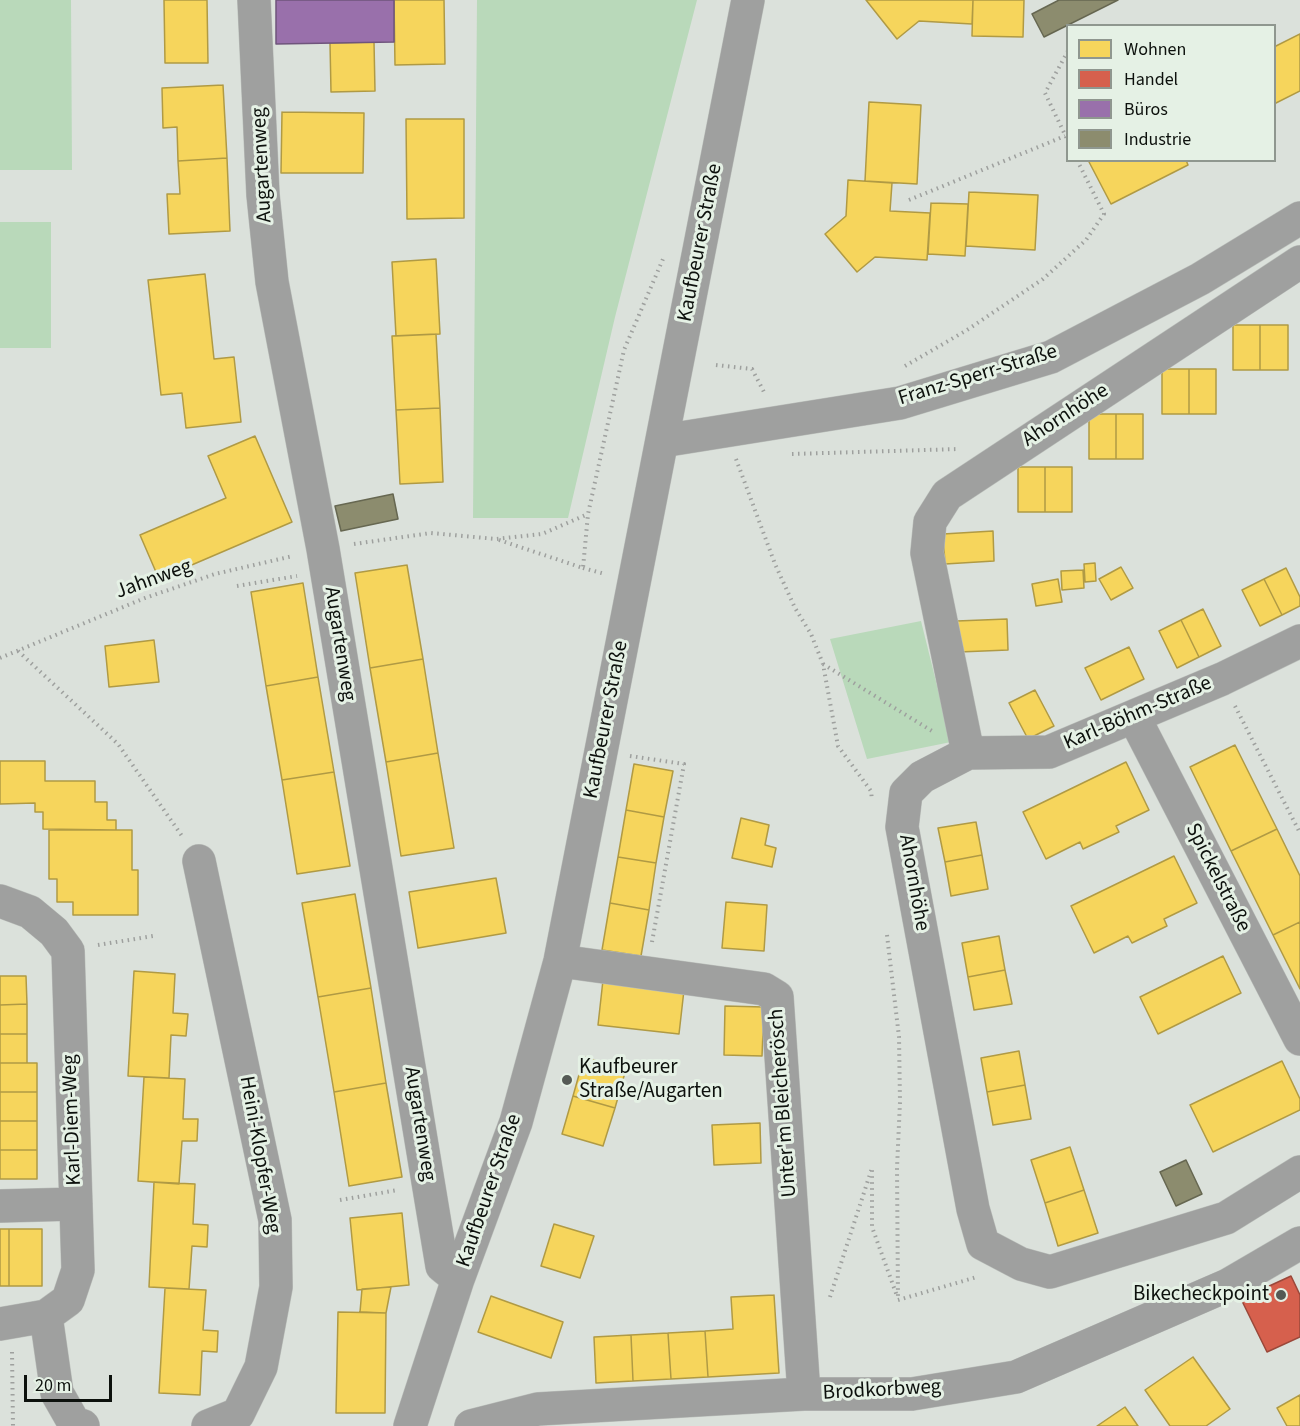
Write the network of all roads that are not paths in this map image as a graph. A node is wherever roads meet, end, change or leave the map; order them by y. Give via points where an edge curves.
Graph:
1 (255, 0) edge
2 (748, 0) edge
3 (1300, 219) edge
4 (1300, 262) edge
5 (662, 441) junction
6 (1300, 641) edge
7 (1134, 717) junction
8 (968, 753) junction
9 (199, 861) road end
10 (0, 901) edge
11 (560, 961) junction
12 (1300, 1039) edge
13 (1300, 1172) edge
14 (75, 1204) junction
15 (0, 1206) edge
16 (1300, 1243) edge
17 (458, 1279) junction
18 (46, 1316) junction
19 (6, 1323) edge
20 (804, 1394) junction
21 (83, 1426) edge
22 (208, 1426) edge
23 (410, 1426) edge
24 (471, 1426) edge

1 - 17 street, Augartenweg via 263,195 272,282 325,560 442,1266
2 - 5 street, Kaufbeurer Straße
3 - 5 street, Franz-Sperr-Straße via 1200,279 1051,357 900,403
4 - 8 street, Ahornhöhe via 947,495 930,522 927,553
5 - 11 street, Kaufbeurer Straße
6 - 7 street, Karl-Böhm-Straße
7 - 8 street, Karl-Böhm-Straße via 1049,752
7 - 12 street, Spickelstraße
8 - 13 street, Ahornhöhe via 922,777 906,794 902,827 983,1244 1020,1264 1050,1272 1226,1218
9 - 22 street, Heini-Klopfer-Weg via 275,1220 276,1264 276,1287 261,1367 238,1414
10 - 14 street, Karl-Diem-Weg via 30,912 54,932 68,951
11 - 17 street, Kaufbeurer Straße via 516,1122
11 - 20 street, Unter'm Bleicherösch via 764,989 777,997
14 - 15 street
14 - 18 street, Karl-Diem-Weg via 78,1270 68,1300
16 - 20 street, Brodkorbweg via 1228,1285 1016,1377 912,1394
17 - 23 street, Kaufbeurer Straße
18 - 19 street, Karl-Diem-Weg
18 - 21 street via 57,1393 74,1423
20 - 24 street, Brodkorbweg via 538,1409

